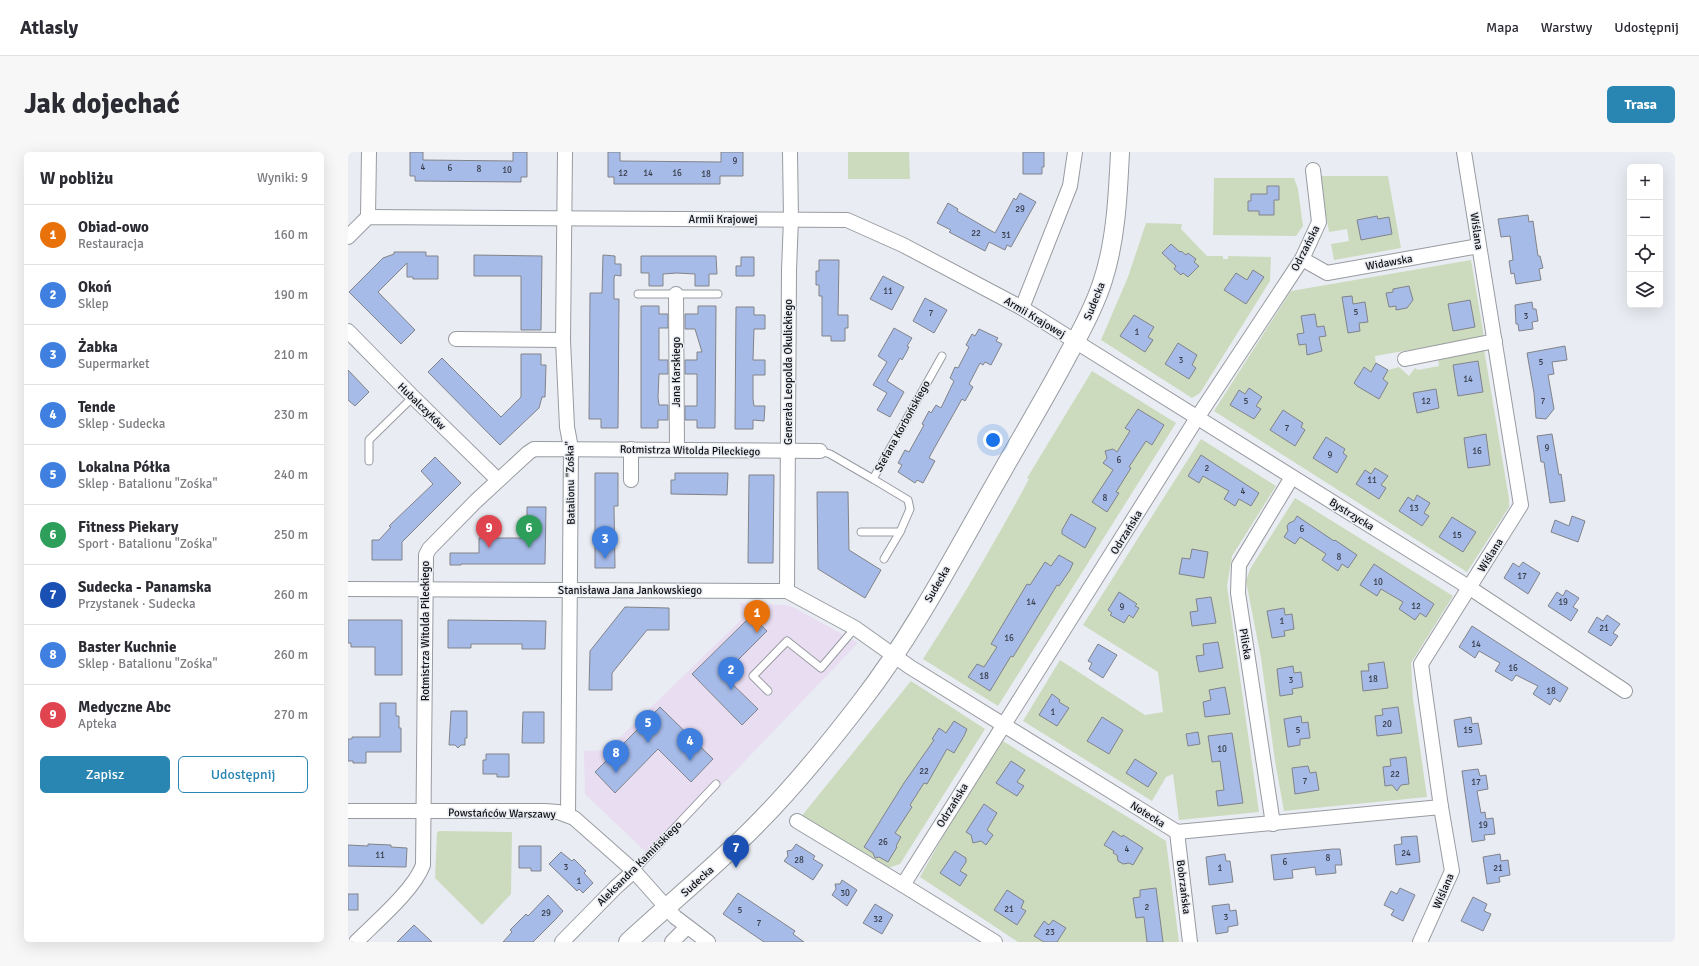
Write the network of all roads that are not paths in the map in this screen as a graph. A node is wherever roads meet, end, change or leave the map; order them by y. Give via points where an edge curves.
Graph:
1 (369, 152) edge
2 (565, 152) edge
3 (790, 152) edge
4 (1075, 152) edge
5 (1120, 152) edge
6 (1464, 152) edge
7 (1313, 170) dead end
8 (368, 218) junction
9 (564, 218) junction
10 (791, 219) junction
11 (348, 237) edge
12 (1479, 246) junction
13 (1302, 259) junction
14 (638, 294) dead end
15 (676, 294) junction
16 (718, 294) dead end
17 (1022, 308) junction
18 (348, 331) edge
19 (456, 339) dead end
20 (563, 340) junction
21 (1495, 341) junction
22 (1075, 342) junction
23 (942, 356) dead end
24 (1405, 359) dead end
25 (413, 398) junction
26 (1197, 418) junction
27 (571, 448) junction
28 (631, 449) junction
29 (677, 449) junction
30 (820, 451) joint
31 (788, 452) junction
32 (369, 461) dead end
33 (1292, 477) junction
34 (872, 479) junction
35 (498, 480) junction
36 (631, 480) dead end
37 (861, 532) dead end
38 (900, 532) junction
39 (884, 559) dead end
40 (1470, 588) junction
41 (348, 589) edge
42 (426, 590) junction
43 (570, 590) junction
44 (786, 591) junction
45 (855, 628) junction
46 (894, 655) junction
47 (768, 691) dead end
48 (1625, 691) dead end
49 (1004, 724) junction
50 (716, 784) dead end
51 (1441, 807) junction
52 (348, 811) edge
53 (423, 812) junction
54 (568, 815) junction
55 (797, 821) dead end
56 (1273, 824) junction
57 (1177, 832) junction
58 (634, 871) junction
59 (903, 885) junction
60 (667, 908) junction
61 (687, 927) junction
62 (356, 942) edge
63 (562, 942) edge
64 (628, 942) edge
65 (672, 942) edge
66 (708, 942) edge
67 (995, 942) edge
68 (1190, 942) edge
69 (1420, 942) edge

1 - 8 street
2 - 9 street, Batalionu "Zośka"
3 - 10 street, Generała Leopolda Okulickiego
4 - 17 street via 1070,186
5 - 22 street, Sudecka via 1107,266 1090,313
6 - 12 street, Wiślana
7 - 13 street, Odrzańska via 1319,222
8 - 9 street, Armii Krajowej
8 - 11 street
9 - 10 street, Armii Krajowej
9 - 20 street, Batalionu "Zośka"
10 - 17 street, Armii Krajowej via 847,220 903,245
10 - 31 street, Generała Leopolda Okulickiego
12 - 13 street, Widawska via 1327,273
12 - 21 street, Wiślana
13 - 26 street, Odrzańska
14 - 15 lane
15 - 16 lane
15 - 29 street, Jana Karskiego
17 - 22 street, Armii Krajowej
18 - 25 street, Hubalczyków
19 - 20 street
20 - 27 street, Batalionu "Zośka" via 567,427
21 - 24 street
21 - 40 street, Wiślana via 1521,505
22 - 26 street, Bystrzycka
22 - 46 street, Sudecka via 932,594
23 - 34 lane, Stefana Korbońskiego
25 - 32 lane via 369,440
25 - 35 street, Hubalczyków
26 - 33 street, Bystrzycka
26 - 49 street, Odrzańska
27 - 28 street, Rotmistrza Witolda Pileckiego
27 - 35 street, Rotmistrza Witolda Pileckiego via 534,449
27 - 43 street, Batalionu "Zośka"
28 - 29 street, Rotmistrza Witolda Pileckiego
28 - 36 street
29 - 31 street, Rotmistrza Witolda Pileckiego
30 - 31 street, Stefana Korbońskiego
30 - 34 lane, Stefana Korbońskiego via 830,454
31 - 44 street, Generała Leopolda Okulickiego
33 - 40 street, Bystrzycka
33 - 56 street, Pilicka via 1239,565 1238,593
34 - 38 lane via 908,500 910,509
35 - 42 street, Rotmistrza Witolda Pileckiego via 429,549 426,555
37 - 38 lane
38 - 39 lane
40 - 48 street, Bystrzycka
40 - 51 street, Wiślana via 1421,664
41 - 42 street, Stanisława Jana Jankowskiego
42 - 43 street, Stanisława Jana Jankowskiego
42 - 53 street, Rotmistrza Witolda Pileckiego
43 - 44 street, Stanisława Jana Jankowskiego
43 - 54 street, Batalionu "Zośka"
44 - 45 street, Stanisława Jana Jankowskiego
45 - 46 street, Stanisława Jana Jankowskiego
45 - 47 lane via 820,668 787,640 753,676
46 - 49 street, Notecka
46 - 60 street, Sudecka via 825,748 783,796 732,849
49 - 57 street, Notecka
49 - 59 street, Odrzańska
50 - 58 lane, Aleksandra Kamińskiego
51 - 56 street, Notecka
51 - 69 street, Wiślana via 1452,871
52 - 53 street, Powstańców Warszawy
53 - 54 street, Powstańców Warszawy via 545,811
53 - 62 street, Rotmistrza Witolda Pileckiego via 423,865 420,875
54 - 58 street, Powstańców Warszawy via 588,829
55 - 59 street
56 - 57 street, Notecka
57 - 68 street, Bobrzańska
58 - 60 street, Powstańców Warszawy
58 - 63 street, Aleksandra Kamińskiego
59 - 67 street
60 - 61 street, Powstańców Warszawy
60 - 64 street, Sudecka
61 - 65 street
61 - 66 street, Powstańców Warszawy

